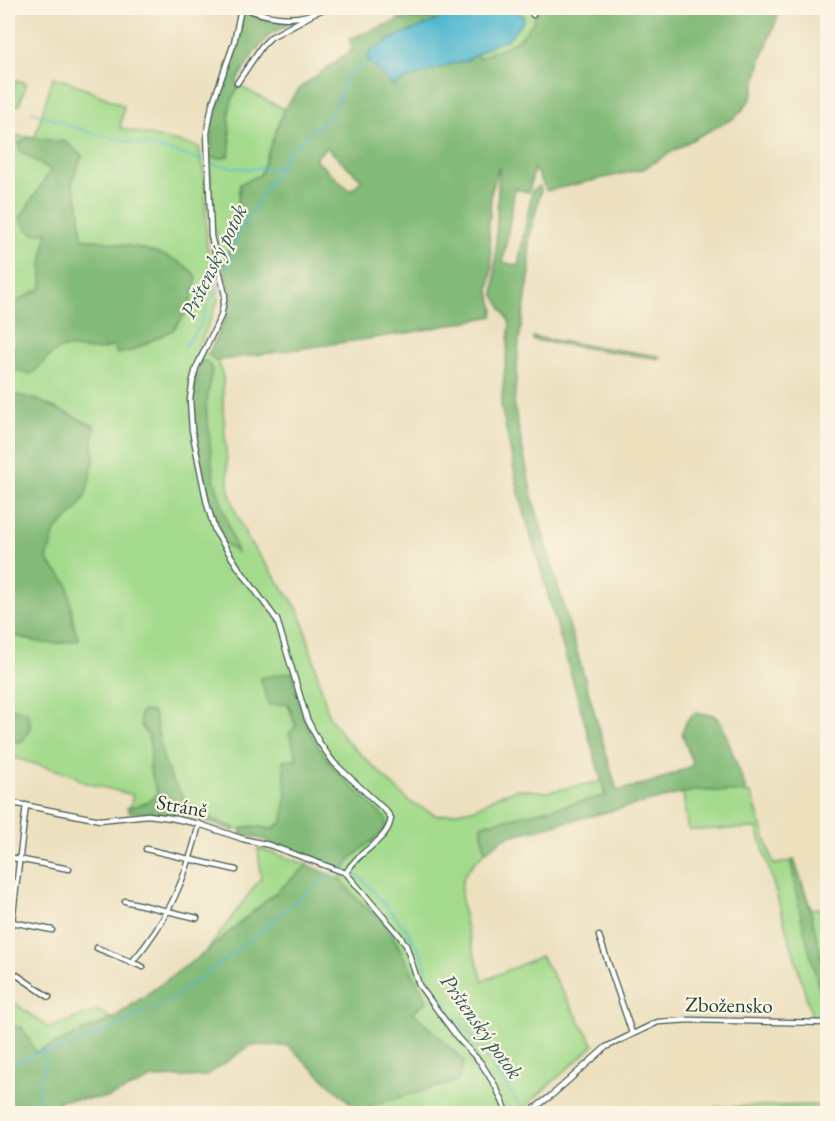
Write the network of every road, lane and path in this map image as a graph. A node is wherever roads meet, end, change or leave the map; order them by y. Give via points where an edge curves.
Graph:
1 (242, 8) edge
2 (326, 8) edge
3 (531, 8) edge
4 (532, 15) dead end
5 (310, 16) junction
6 (237, 83) dead end
7 (8, 802) edge
8 (26, 806) junction
9 (199, 824) junction
10 (146, 849) dead end
11 (8, 857) edge
12 (20, 859) junction
13 (191, 860) junction
14 (69, 869) dead end
15 (236, 870) dead end
16 (346, 873) junction
17 (125, 901) dead end
18 (169, 911) junction
19 (196, 918) dead end
20 (12, 922) junction
21 (52, 930) dead end
22 (8, 934) edge
23 (599, 936) dead end
24 (97, 948) dead end
25 (132, 962) junction
26 (143, 967) dead end
27 (8, 969) edge
28 (49, 997) dead end
29 (828, 1023) edge
30 (632, 1033) junction
31 (508, 1113) edge
32 (527, 1113) edge

1 - 5 street via 277,17
1 - 16 street via 207,134 211,237 223,284 224,307 196,368 191,391 192,430 215,531 277,620 307,719 334,763 391,818 384,835 352,862
2 - 5 street
3 - 4 street
5 - 6 street via 271,37
7 - 8 street, Stráně
8 - 9 street, Stráně via 100,820 148,815
8 - 12 street
9 - 13 street
9 - 16 street, Stráně
10 - 13 street
11 - 12 street
12 - 14 street
12 - 20 street
13 - 15 street
13 - 18 street
16 - 31 street via 406,945 419,984 481,1063
17 - 18 street
18 - 19 street
18 - 25 street
20 - 21 street
20 - 22 street
23 - 30 street
24 - 25 street
25 - 26 street
27 - 28 street
29 - 30 street, Zbožensko via 665,1021
30 - 32 street, Zbožensko via 592,1057

